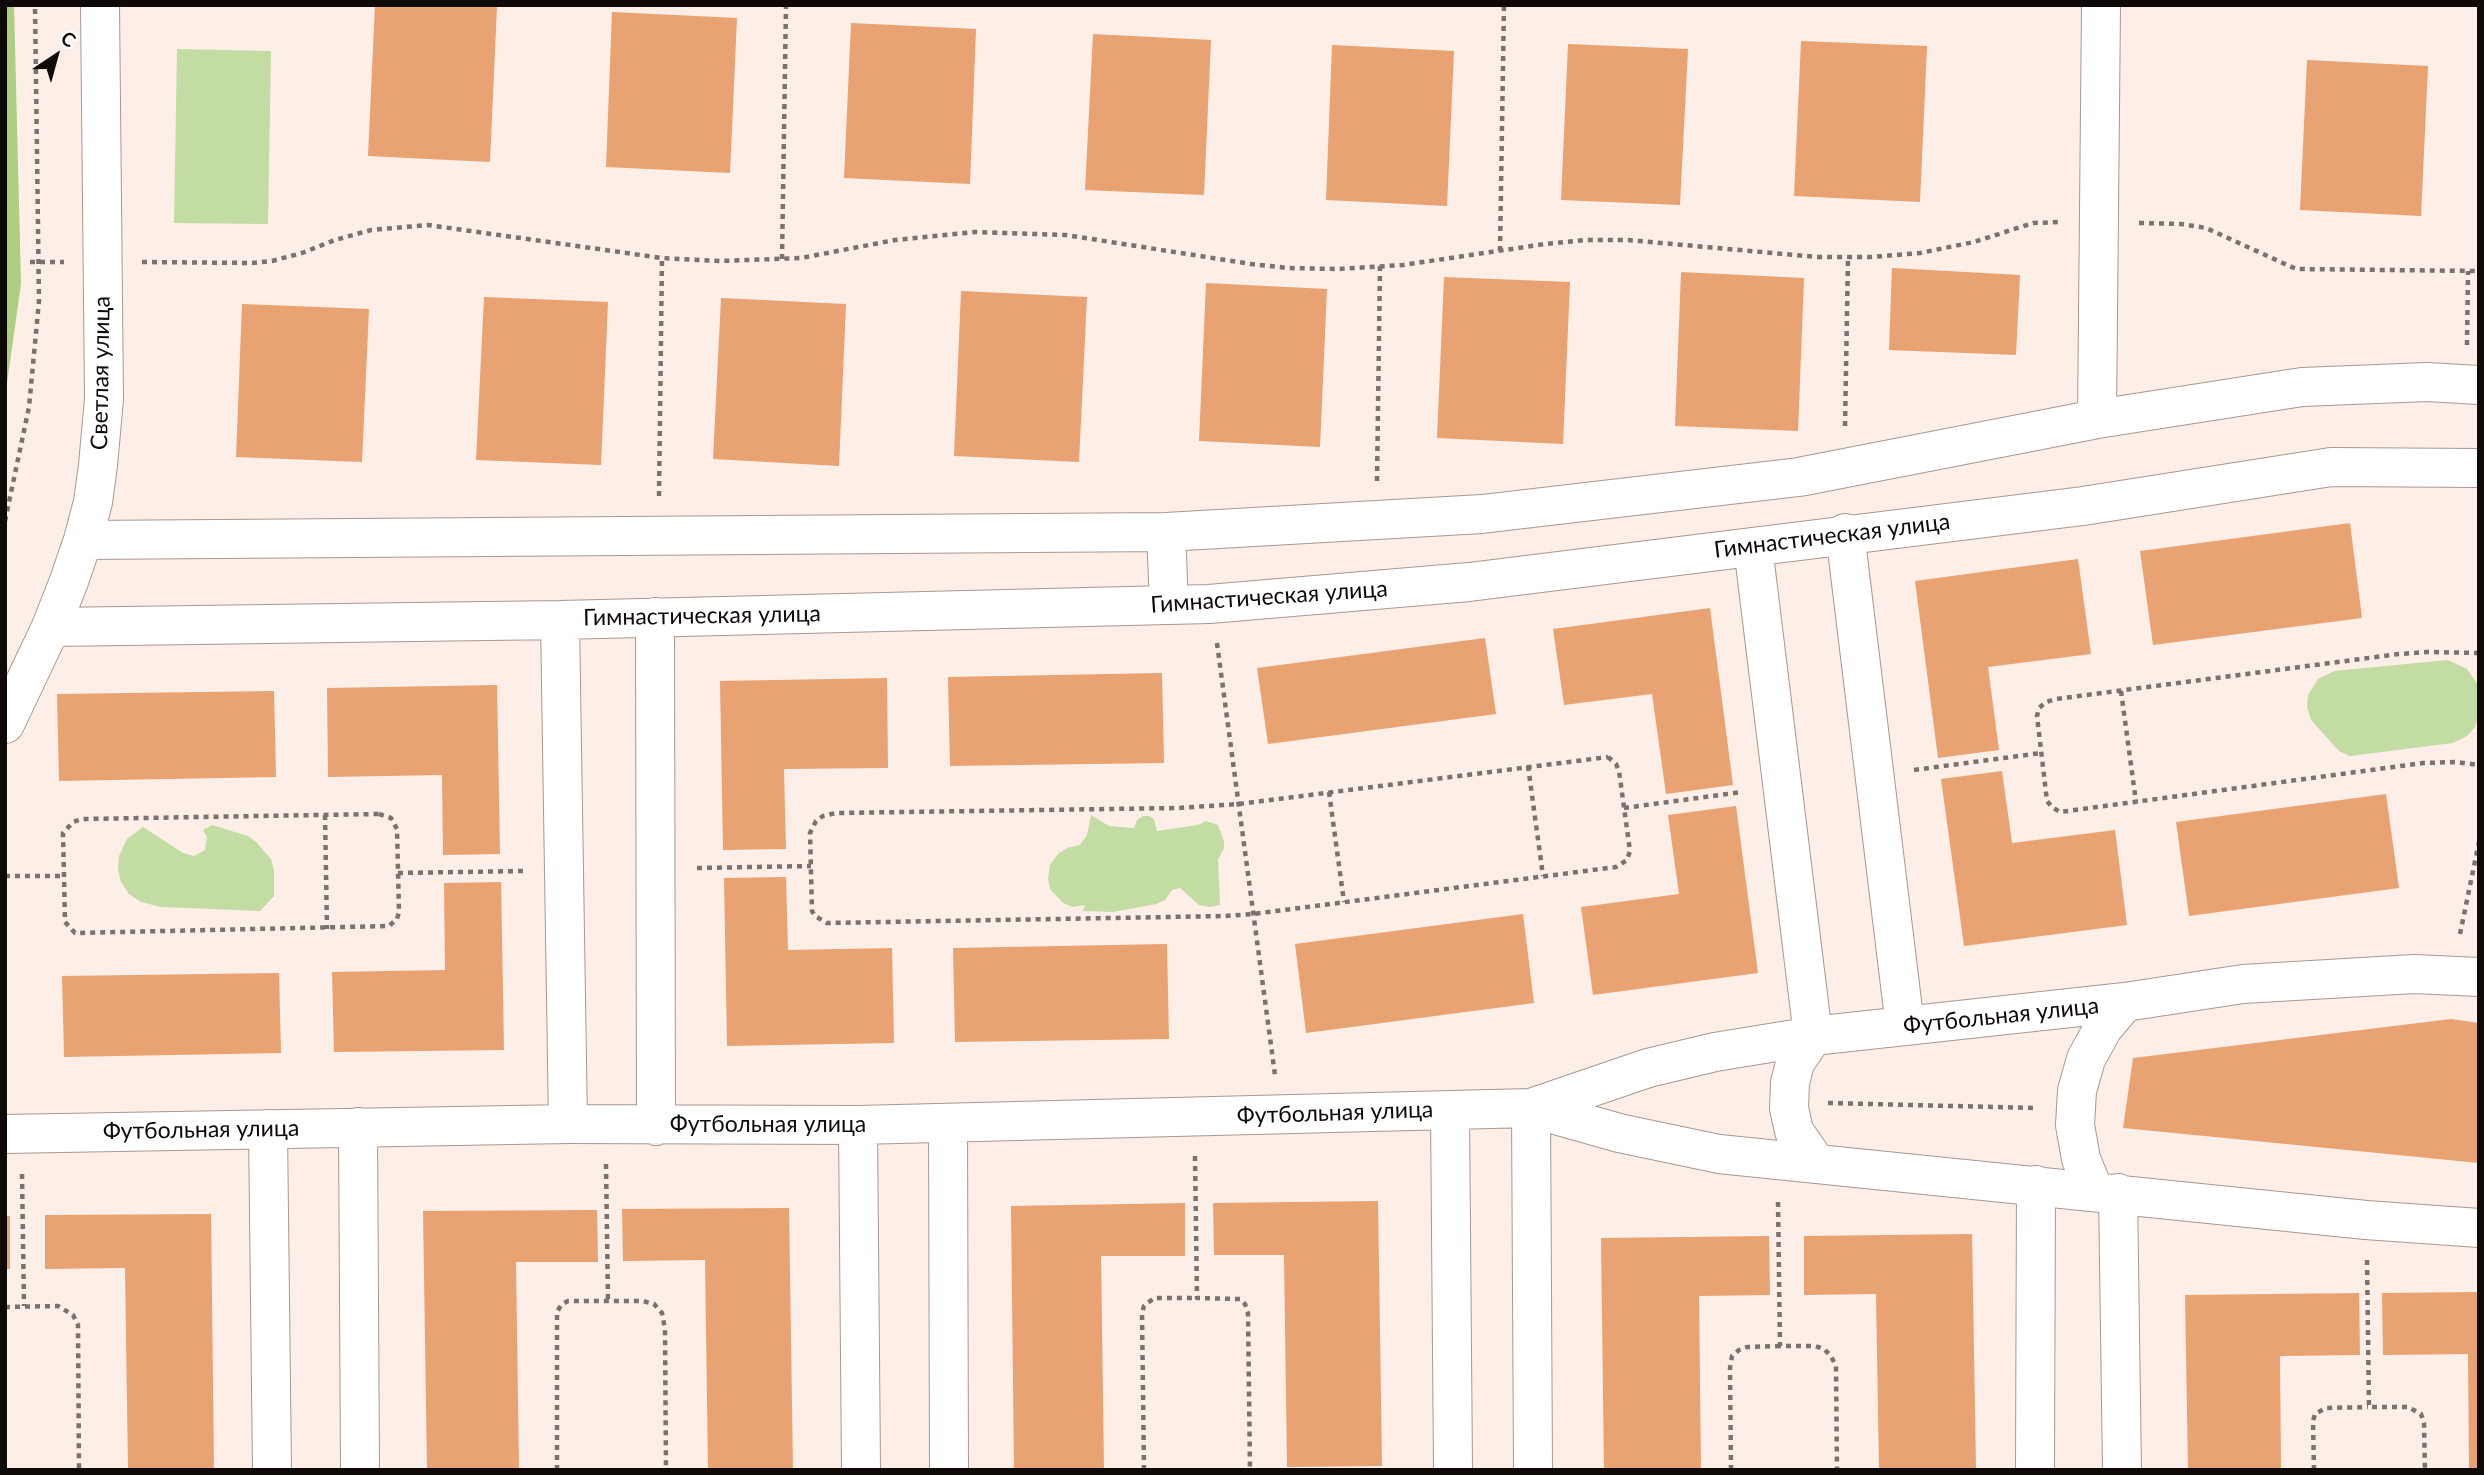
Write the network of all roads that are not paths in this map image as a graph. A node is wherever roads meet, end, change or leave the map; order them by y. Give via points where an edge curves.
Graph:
1 (100, 5) edge
2 (2101, 5) edge
3 (2473, 385) edge
4 (2097, 419) junction
5 (2479, 468) edge
6 (1166, 532) junction
7 (1845, 533) junction
8 (83, 540) junction
9 (1753, 547) junction
10 (1169, 605) junction
11 (654, 617) junction
12 (560, 620) junction
13 (51, 627) junction
14 (5, 724) edge
15 (2465, 976) edge
16 (2125, 1002) junction
17 (1905, 1026) junction
18 (1813, 1036) junction
19 (1531, 1108) junction
20 (1450, 1110) junction
21 (948, 1123) junction
22 (568, 1124) junction
23 (858, 1125) junction
24 (656, 1126) junction
25 (358, 1127) junction
26 (268, 1129) junction
27 (13, 1133) edge
28 (1816, 1163) junction
29 (2036, 1185) junction
30 (2106, 1192) junction
31 (2479, 1228) edge
32 (272, 1470) edge
33 (360, 1470) edge
34 (861, 1470) edge
35 (949, 1470) edge
36 (1453, 1470) edge
37 (1533, 1470) edge
38 (2035, 1470) edge
39 (2122, 1470) edge

1 - 8 street, Светлая улица via 104,400 93,502
2 - 4 street
3 - 4 street via 2427,382 2302,387
4 - 6 street via 1785,479 1482,514
5 - 7 street, Гимнастическая улица via 2331,467 2083,506
6 - 8 street
6 - 10 street
7 - 9 street, Гимнастическая улица
7 - 17 street
8 - 13 street, Светлая улица
9 - 10 street, Гимнастическая улица via 1469,582
9 - 18 street
10 - 11 street, Гимнастическая улица
11 - 12 street, Гимнастическая улица
11 - 24 street
12 - 13 street, Гимнастическая улица
12 - 22 street
13 - 14 street, Светлая улица
15 - 16 street, Футбольная улица via 2414,974 2243,984
16 - 17 street, Футбольная улица
16 - 30 street via 2103,1028 2077,1091 2075,1125 2081,1159
17 - 18 street, Футбольная улица
18 - 19 street, Футбольная улица via 1648,1068
18 - 28 street via 1795,1063 1789,1102 1794,1131
19 - 20 street, Футбольная улица
19 - 28 street, Футбольная улица via 1719,1154
19 - 37 street
20 - 21 street, Футбольная улица
20 - 36 street
21 - 23 street, Футбольная улица
21 - 35 street
22 - 24 street, Футбольная улица
22 - 25 street, Футбольная улица
23 - 24 street, Футбольная улица
23 - 34 street
25 - 26 street, Футбольная улица
25 - 33 street
26 - 27 street, Футбольная улица
26 - 32 street
28 - 29 street, Футбольная улица
29 - 30 street, Футбольная улица
29 - 38 street
30 - 31 street, Футбольная улица
30 - 39 street

